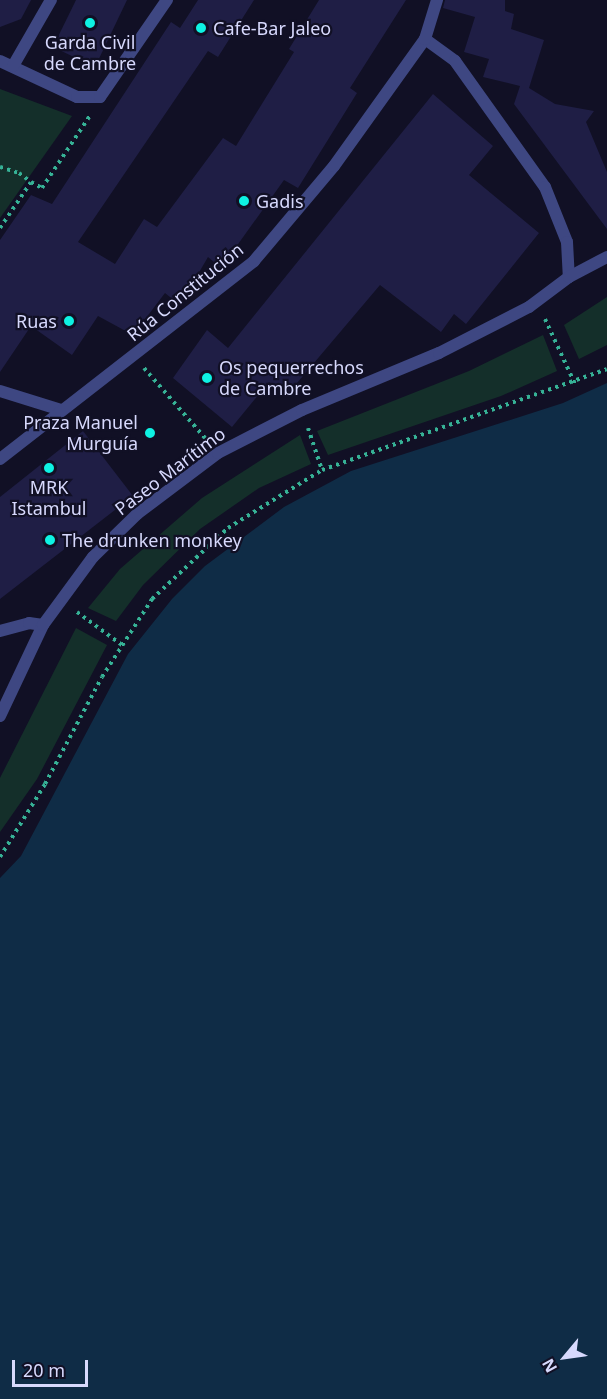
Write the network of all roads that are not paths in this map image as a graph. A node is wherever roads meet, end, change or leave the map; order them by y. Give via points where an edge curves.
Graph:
1 (51, 0) edge
2 (167, 0) edge
3 (436, 0) edge
4 (424, 39) junction
5 (0, 60) edge
6 (13, 66) junction
7 (607, 257) edge
8 (569, 277) junction
9 (0, 391) edge
10 (61, 410) junction
11 (0, 459) edge
12 (43, 625) junction
13 (0, 631) edge
14 (0, 716) edge

1 - 6 street
2 - 6 street via 100,97 77,97
3 - 4 street, Rúa Constitución
4 - 8 street via 455,61 545,187 567,242
4 - 10 street, Rúa Constitución via 334,166 254,261
5 - 6 street
7 - 8 street, Paseo Marítimo
8 - 12 street, Paseo Marítimo via 537,303 439,352 302,410 218,453 137,514 93,557
9 - 10 street
10 - 11 street, Rúa Constitución
12 - 13 street via 29,623
12 - 14 street, Paseo Marítimo

